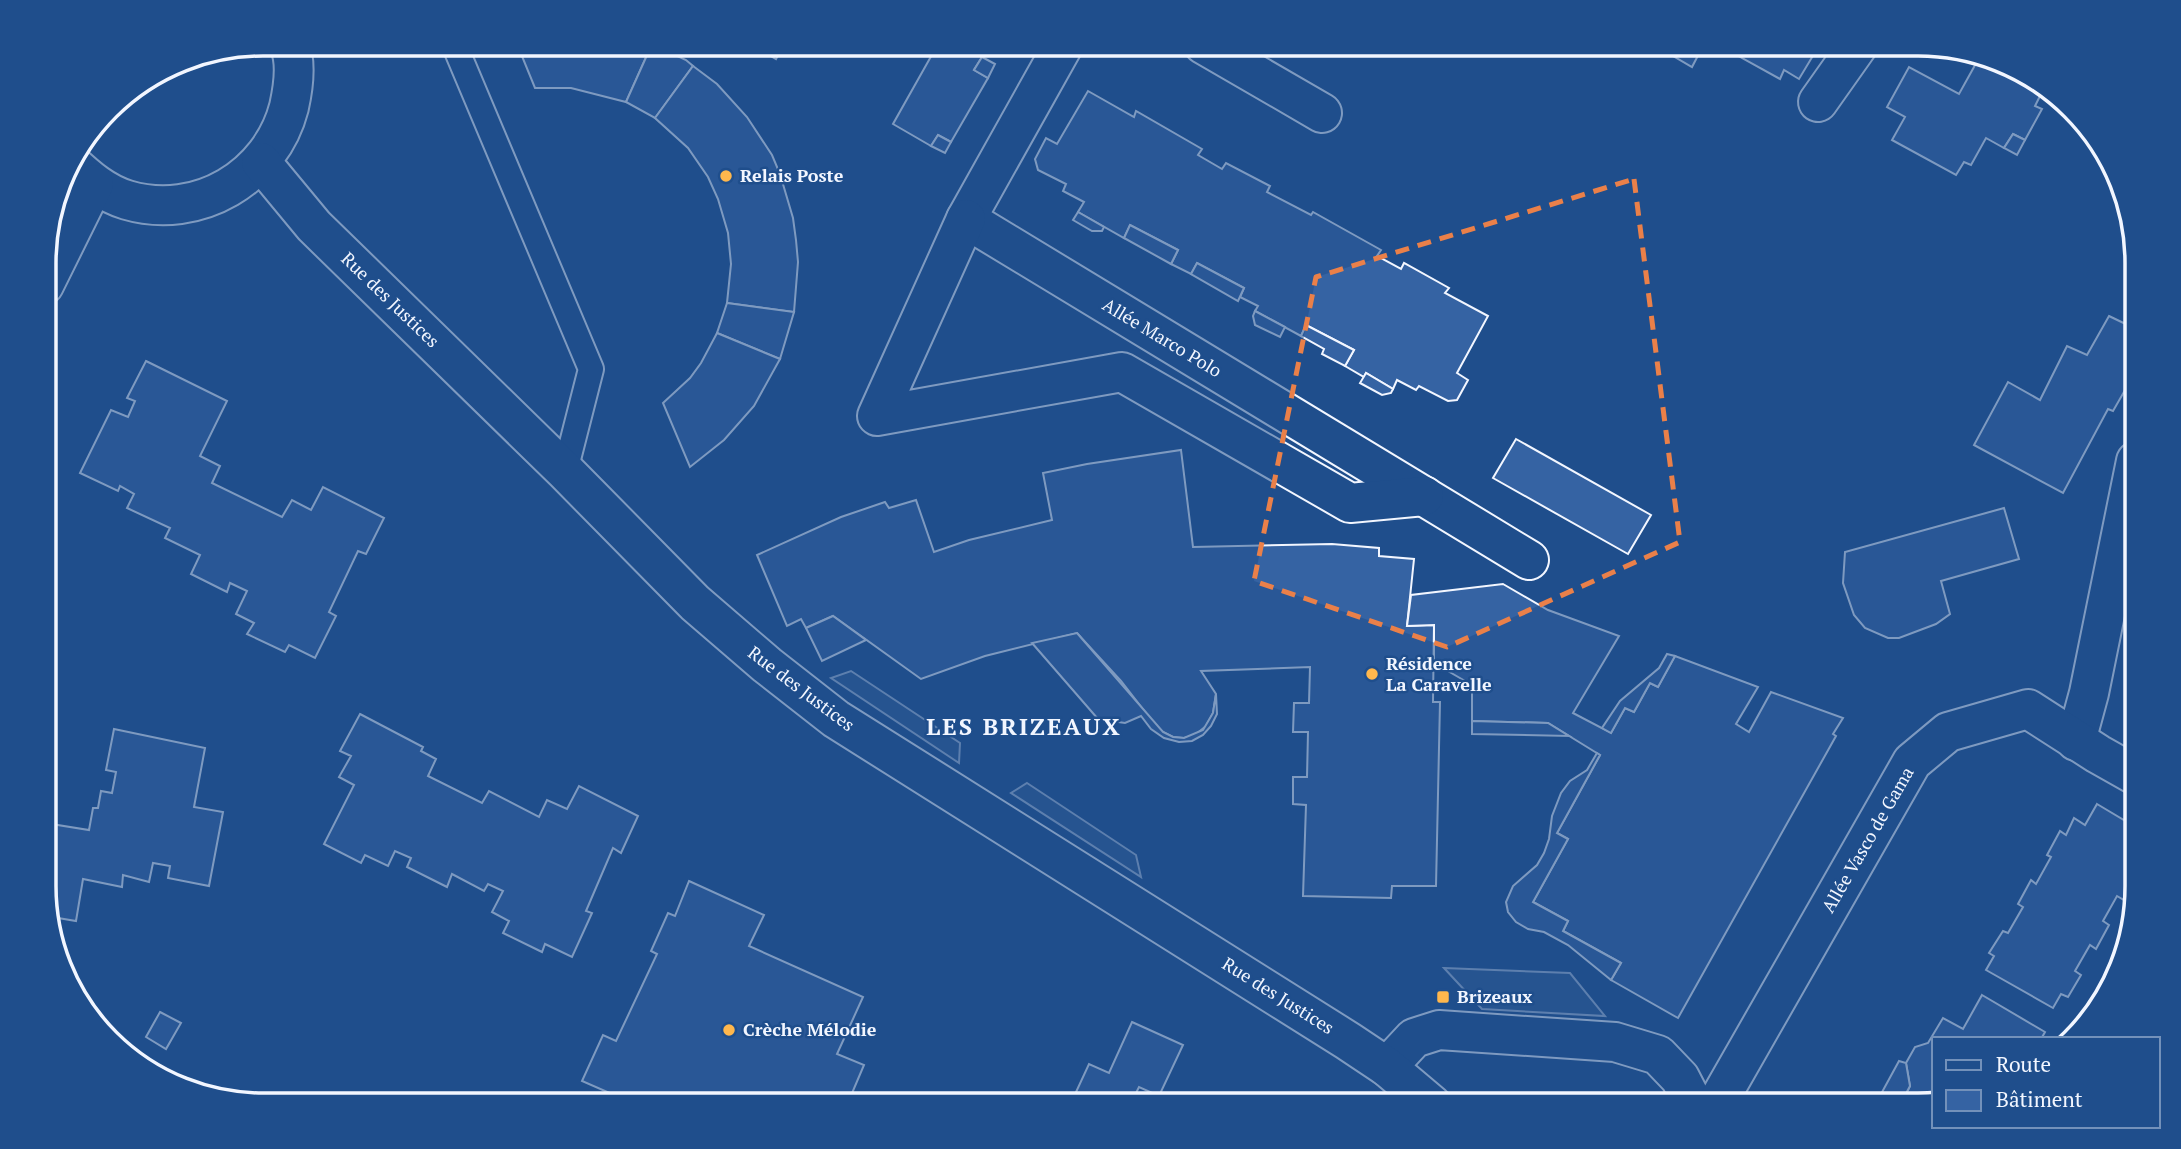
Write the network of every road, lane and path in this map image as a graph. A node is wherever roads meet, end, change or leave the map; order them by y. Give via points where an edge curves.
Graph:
1 (290, 56) edge
2 (459, 56) edge
3 (1056, 56) edge
4 (1224, 56) edge
5 (1851, 56) edge
6 (1818, 102) dead end
7 (1322, 113) dead end
8 (261, 162) junction
9 (82, 173) edge
10 (967, 219) junction
11 (56, 249) edge
12 (565, 471) junction
13 (1424, 496) junction
14 (2125, 515) edge
15 (1529, 560) dead end
16 (2076, 741) junction
17 (2125, 769) edge
18 (1387, 1067) junction
19 (1418, 1093) edge
20 (1688, 1093) edge
21 (1723, 1093) edge

1 - 8 street via 293,89 283,128
2 - 12 lane via 591,369
3 - 10 street
4 - 7 street
5 - 6 street
8 - 9 street via 233,185 200,201 163,205 127,200
8 - 12 street, Rue des Justices via 314,226
9 - 11 street
10 - 13 street, Allée Marco Polo
10 - 13 street via 877,416 1122,372 1350,503
12 - 18 street, Rue des Justices via 695,603 836,719
13 - 15 street, Allée Marco Polo
14 - 16 street
16 - 17 street, Allée Vasco de Gama
16 - 21 street, Allée Vasco de Gama via 2028,709 1948,732 1912,762
18 - 19 street, Rue des Justices
18 - 20 street via 1414,1038 1439,1030 1615,1042 1658,1055

